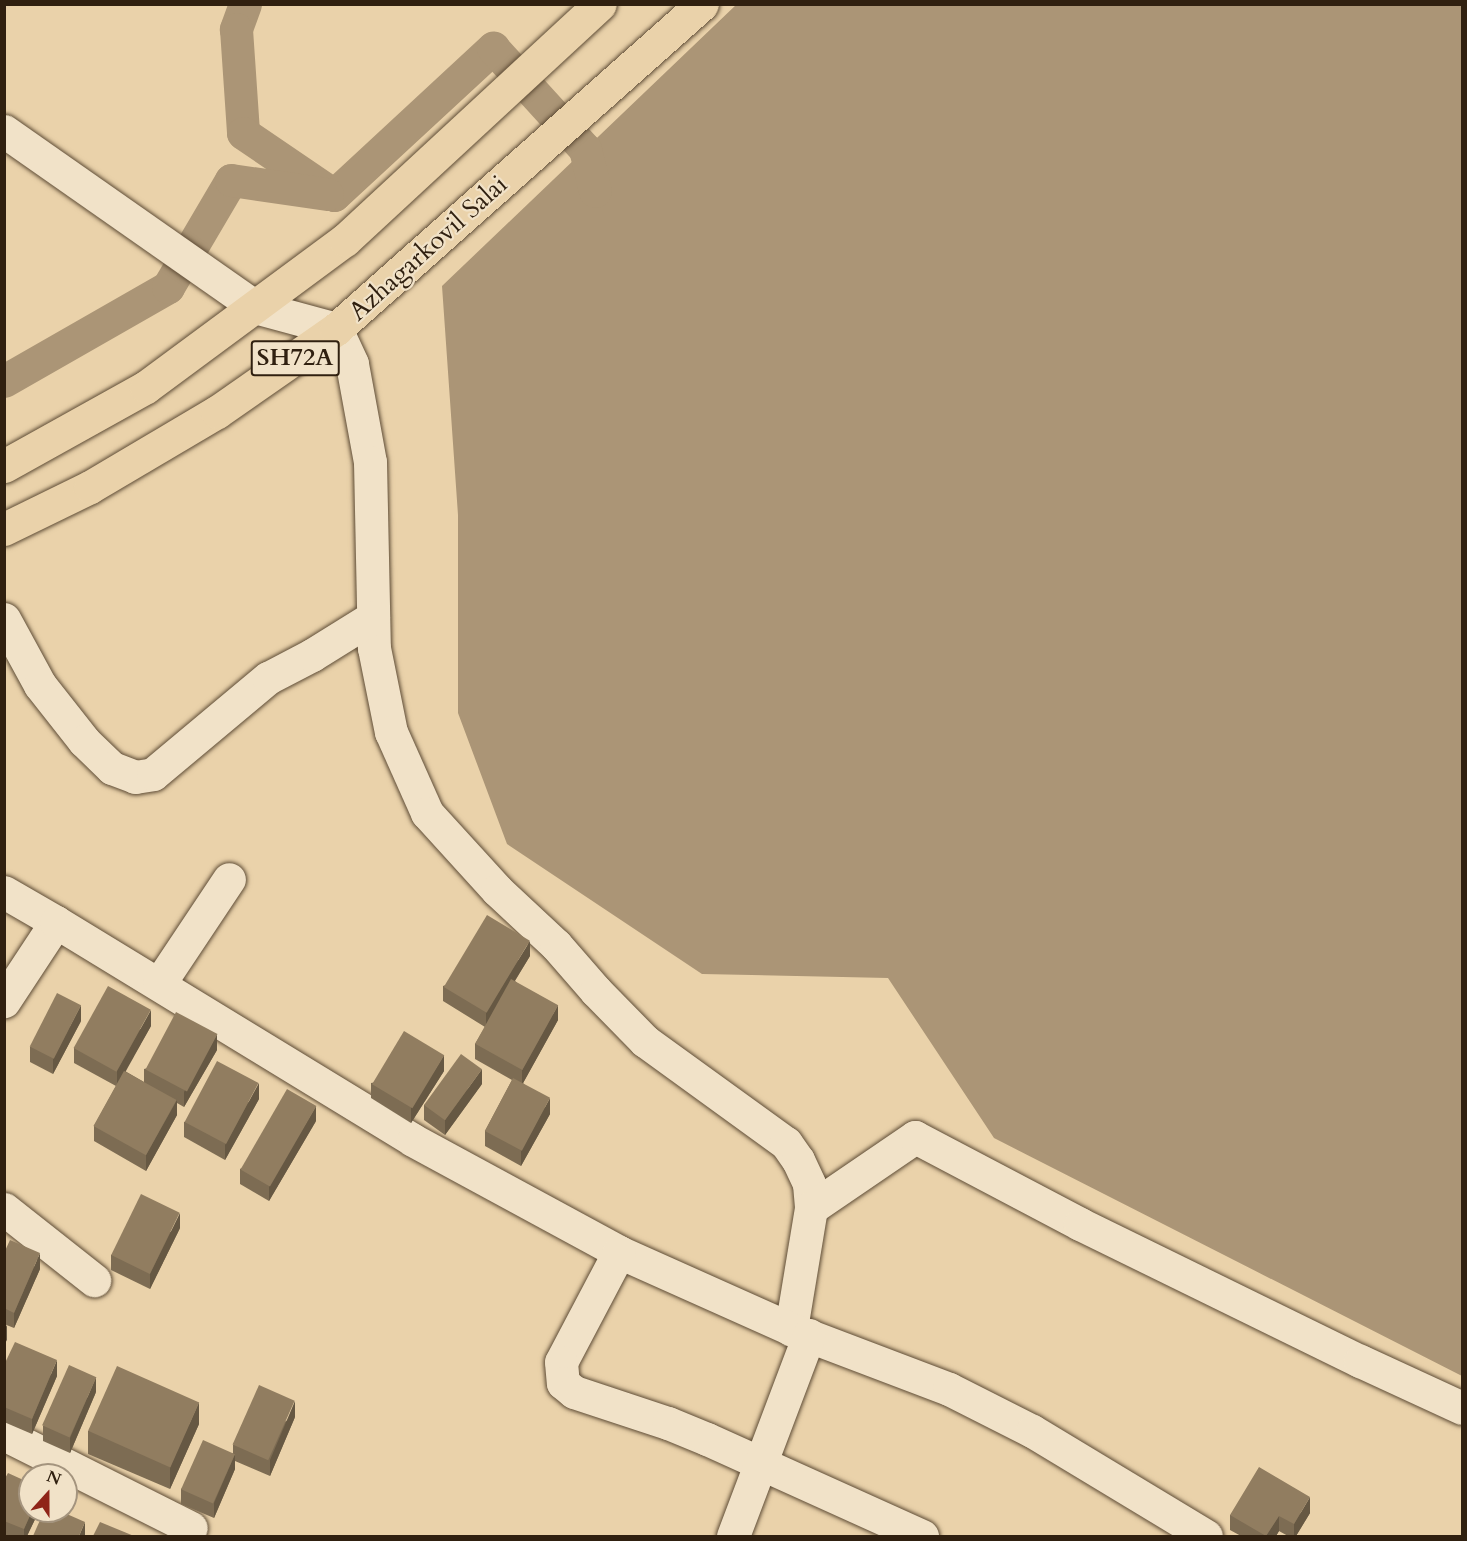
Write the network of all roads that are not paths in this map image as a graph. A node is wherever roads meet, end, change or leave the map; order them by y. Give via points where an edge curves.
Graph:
1 (600, 4) edge
2 (702, 4) edge
3 (4, 130) edge
4 (255, 307) junction
5 (336, 329) junction
6 (4, 466) edge
7 (4, 529) edge
8 (373, 617) junction
9 (4, 619) edge
10 (229, 879) dead end
11 (4, 892) edge
12 (56, 922) junction
13 (159, 984) junction
14 (4, 1001) edge
15 (811, 1208) junction
16 (4, 1209) edge
17 (619, 1252) junction
18 (93, 1280) dead end
19 (800, 1332) junction
20 (1462, 1408) edge
21 (4, 1434) edge
22 (761, 1464) junction
23 (191, 1528) dead end
24 (733, 1536) edge
25 (922, 1536) edge
26 (1206, 1536) edge

1 - 4 main road, SH72A via 345,240
2 - 5 main road, Azhagarkovil Salai / SH72A
3 - 4 street
4 - 5 street
4 - 6 main road, SH72A via 146,387
5 - 7 main road, Azhagarkovil Salai / SH72A via 217,412 90,487
5 - 8 street via 352,364 370,462
8 - 9 street via 268,678 153,774 135,777 112,768 84,741 40,685
8 - 15 street via 374,648 391,732 427,813 645,1041 786,1143 809,1184
10 - 13 street
11 - 12 street
12 - 13 street
12 - 14 street
13 - 17 street via 413,1140
15 - 19 street
15 - 20 street via 915,1137 1080,1224
16 - 18 street
17 - 19 street
17 - 22 street via 561,1362 563,1383 574,1392 668,1423
19 - 22 street
19 - 26 street via 949,1389 1022,1426
21 - 23 street
22 - 24 street
22 - 25 street

